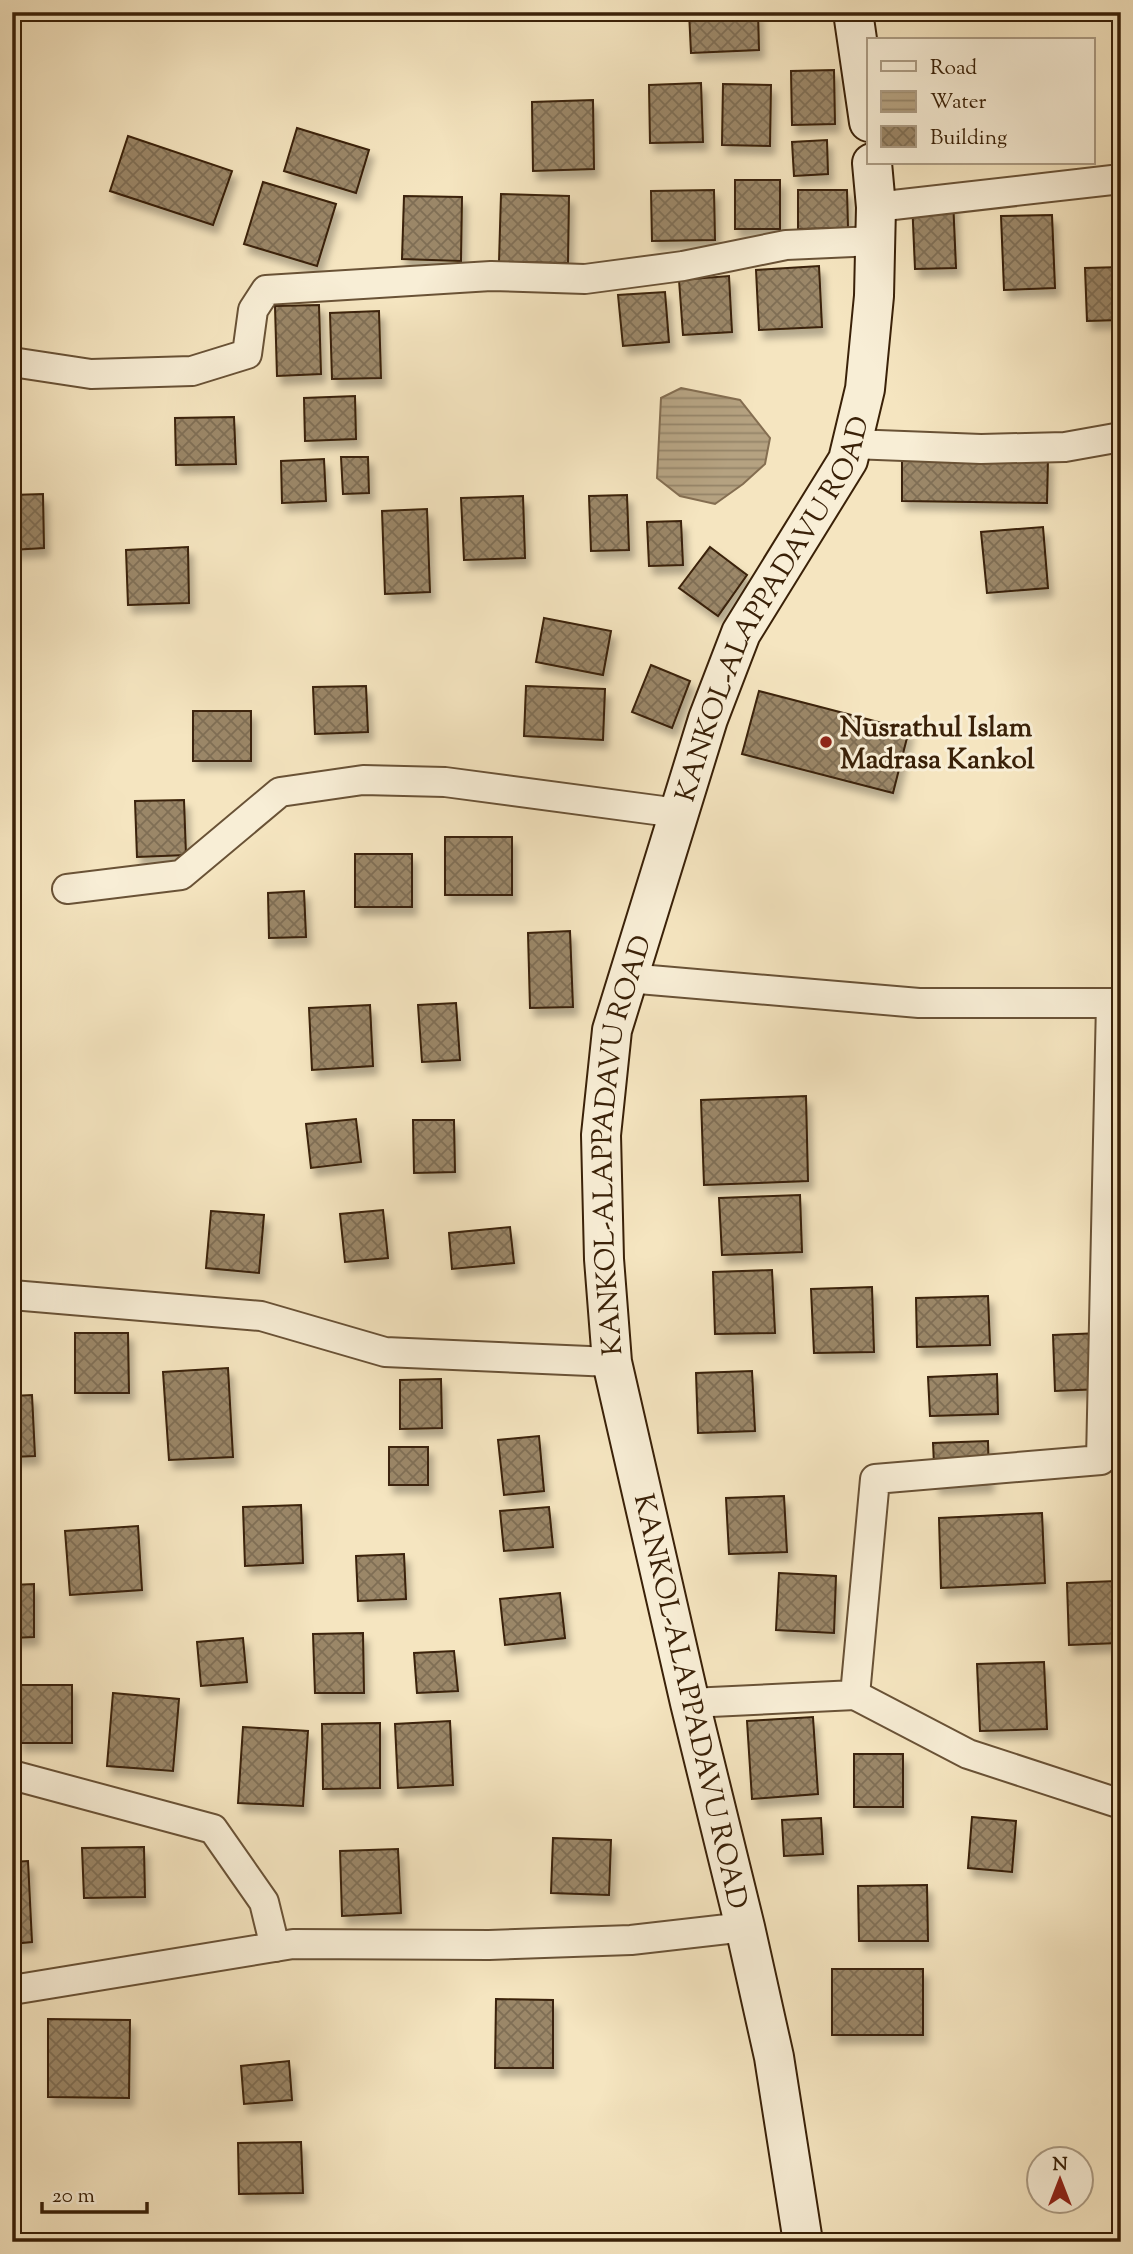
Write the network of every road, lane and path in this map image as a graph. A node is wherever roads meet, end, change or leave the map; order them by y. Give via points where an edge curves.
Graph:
1 (853, 12) edge
2 (867, 108) edge
3 (872, 164) edge
4 (1121, 179) edge
5 (876, 224) junction
6 (12, 362) edge
7 (1121, 437) edge
8 (852, 444) junction
9 (678, 813) junction
10 (67, 889) dead end
11 (627, 978) junction
12 (1115, 1094) edge
13 (12, 1295) edge
14 (612, 1362) junction
15 (855, 1695) junction
16 (690, 1703) junction
17 (12, 1775) edge
18 (1121, 1804) edge
19 (745, 1927) junction
20 (275, 1947) junction
21 (12, 1990) edge
22 (803, 2242) edge

1 - 2 main road
3 - 5 main road, KANKOL-ALAPPADAVU ROAD
4 - 5 street
5 - 6 street via 683,266 585,279 491,276 266,290 253,310 247,354 192,371 91,374
5 - 8 main road, KANKOL-ALAPPADAVU ROAD via 865,389
7 - 8 street via 1065,447
8 - 9 main road, KANKOL-ALAPPADAVU ROAD via 848,460 741,633
9 - 10 street via 445,782 362,780 280,792 181,875
9 - 11 main road, KANKOL-ALAPPADAVU ROAD
11 - 12 street via 919,1003 1111,1003
11 - 14 main road, KANKOL-ALAPPADAVU ROAD via 612,1030 601,1135
12 - 15 street via 1101,1460 875,1479
13 - 14 street via 261,1316 385,1352
14 - 16 main road, KANKOL-ALAPPADAVU ROAD
15 - 16 street
15 - 18 street via 968,1754
16 - 19 main road, KANKOL-ALAPPADAVU ROAD
17 - 20 street via 214,1829 264,1902
19 - 20 street via 631,1940
19 - 22 main road, KANKOL-ALAPPADAVU ROAD via 774,2057
20 - 21 street

